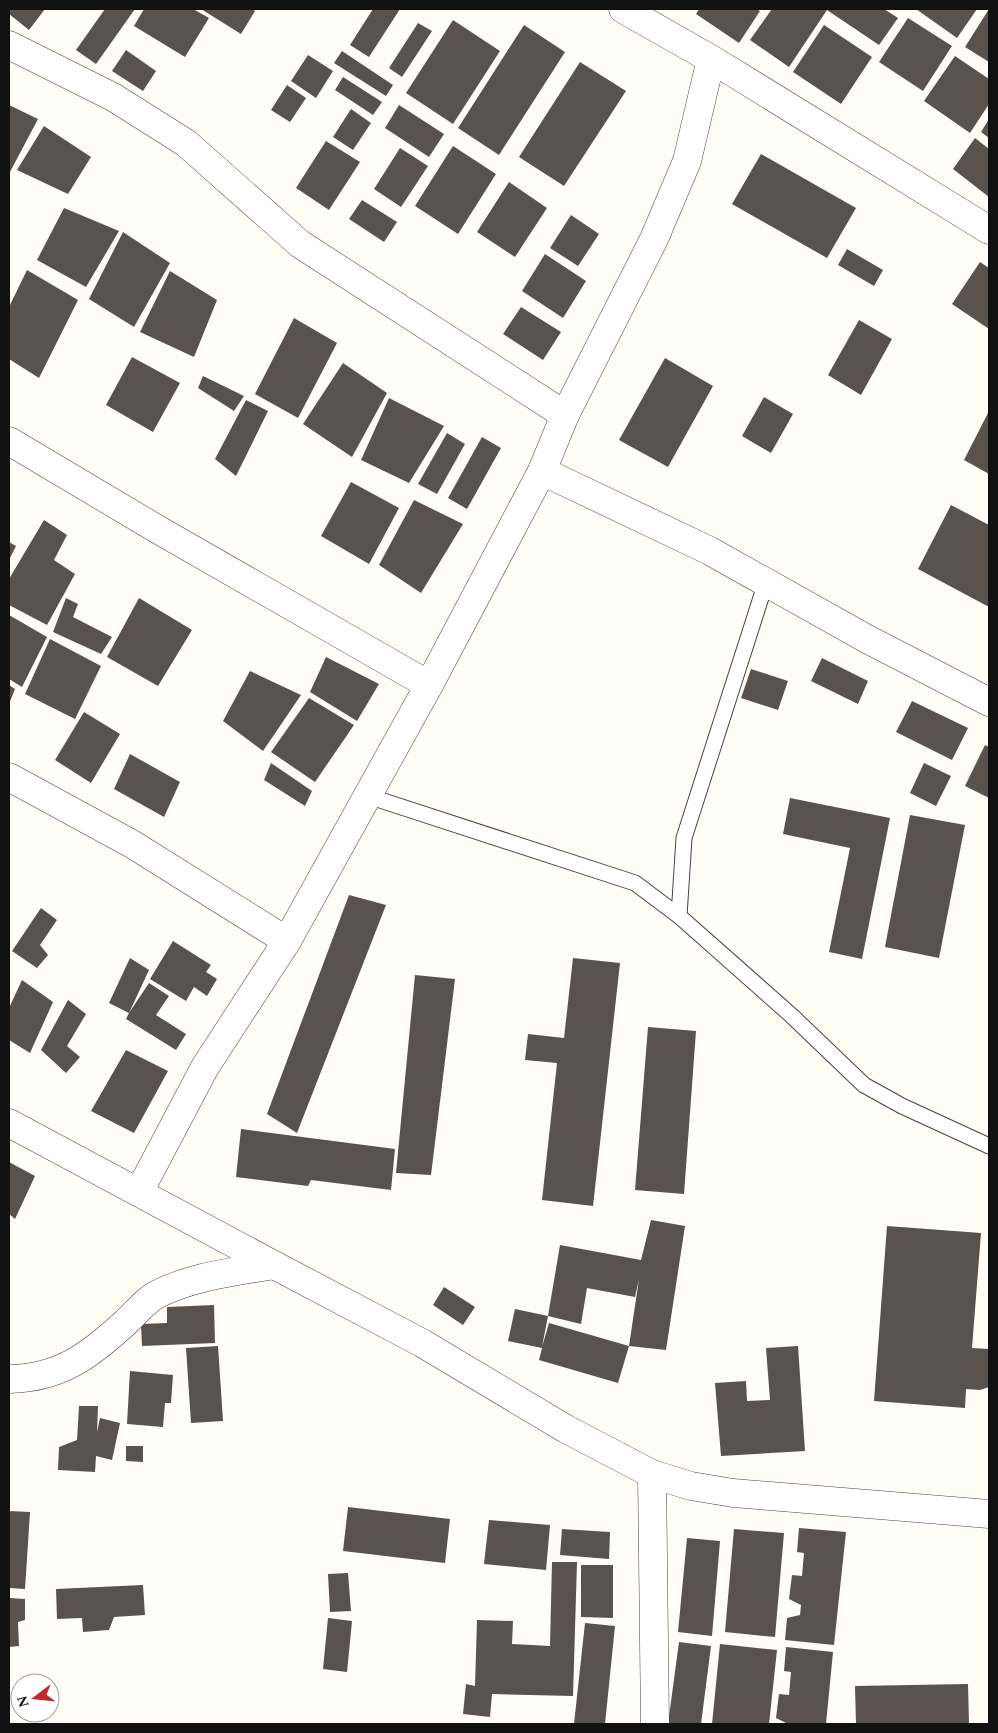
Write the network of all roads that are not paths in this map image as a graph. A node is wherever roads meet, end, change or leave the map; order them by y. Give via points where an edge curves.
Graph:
1 (624, 9) edge
2 (652, 15) edge
3 (9, 45) edge
4 (711, 59) junction
5 (989, 230) edge
6 (564, 414) junction
7 (9, 441) edge
8 (542, 471) junction
9 (766, 582) junction
10 (429, 686) junction
11 (989, 702) edge
12 (9, 777) edge
13 (368, 796) junction
14 (679, 916) junction
15 (287, 942) junction
16 (9, 1123) edge
17 (989, 1146) edge
18 (139, 1192) junction
19 (274, 1266) junction
20 (9, 1378) edge
21 (652, 1474) junction
22 (989, 1514) edge
23 (655, 1724) edge

1 - 2 street
2 - 4 street
3 - 6 street via 113,97 186,143 300,244
4 - 5 street
4 - 6 street via 687,161 654,239
6 - 8 street
7 - 10 street
8 - 9 street via 710,551
8 - 10 street
9 - 11 street
9 - 14 lane via 684,838
10 - 13 street
12 - 15 street via 132,844
13 - 14 lane via 636,883
13 - 15 street
14 - 17 lane via 864,1084 902,1106
15 - 18 street via 205,1067
16 - 18 street
18 - 19 street
19 - 20 street via 218,1274 179,1285 154,1296 100,1346 74,1363 45,1375
19 - 21 street via 422,1343 566,1429
21 - 22 street via 691,1486 733,1493
21 - 23 street

